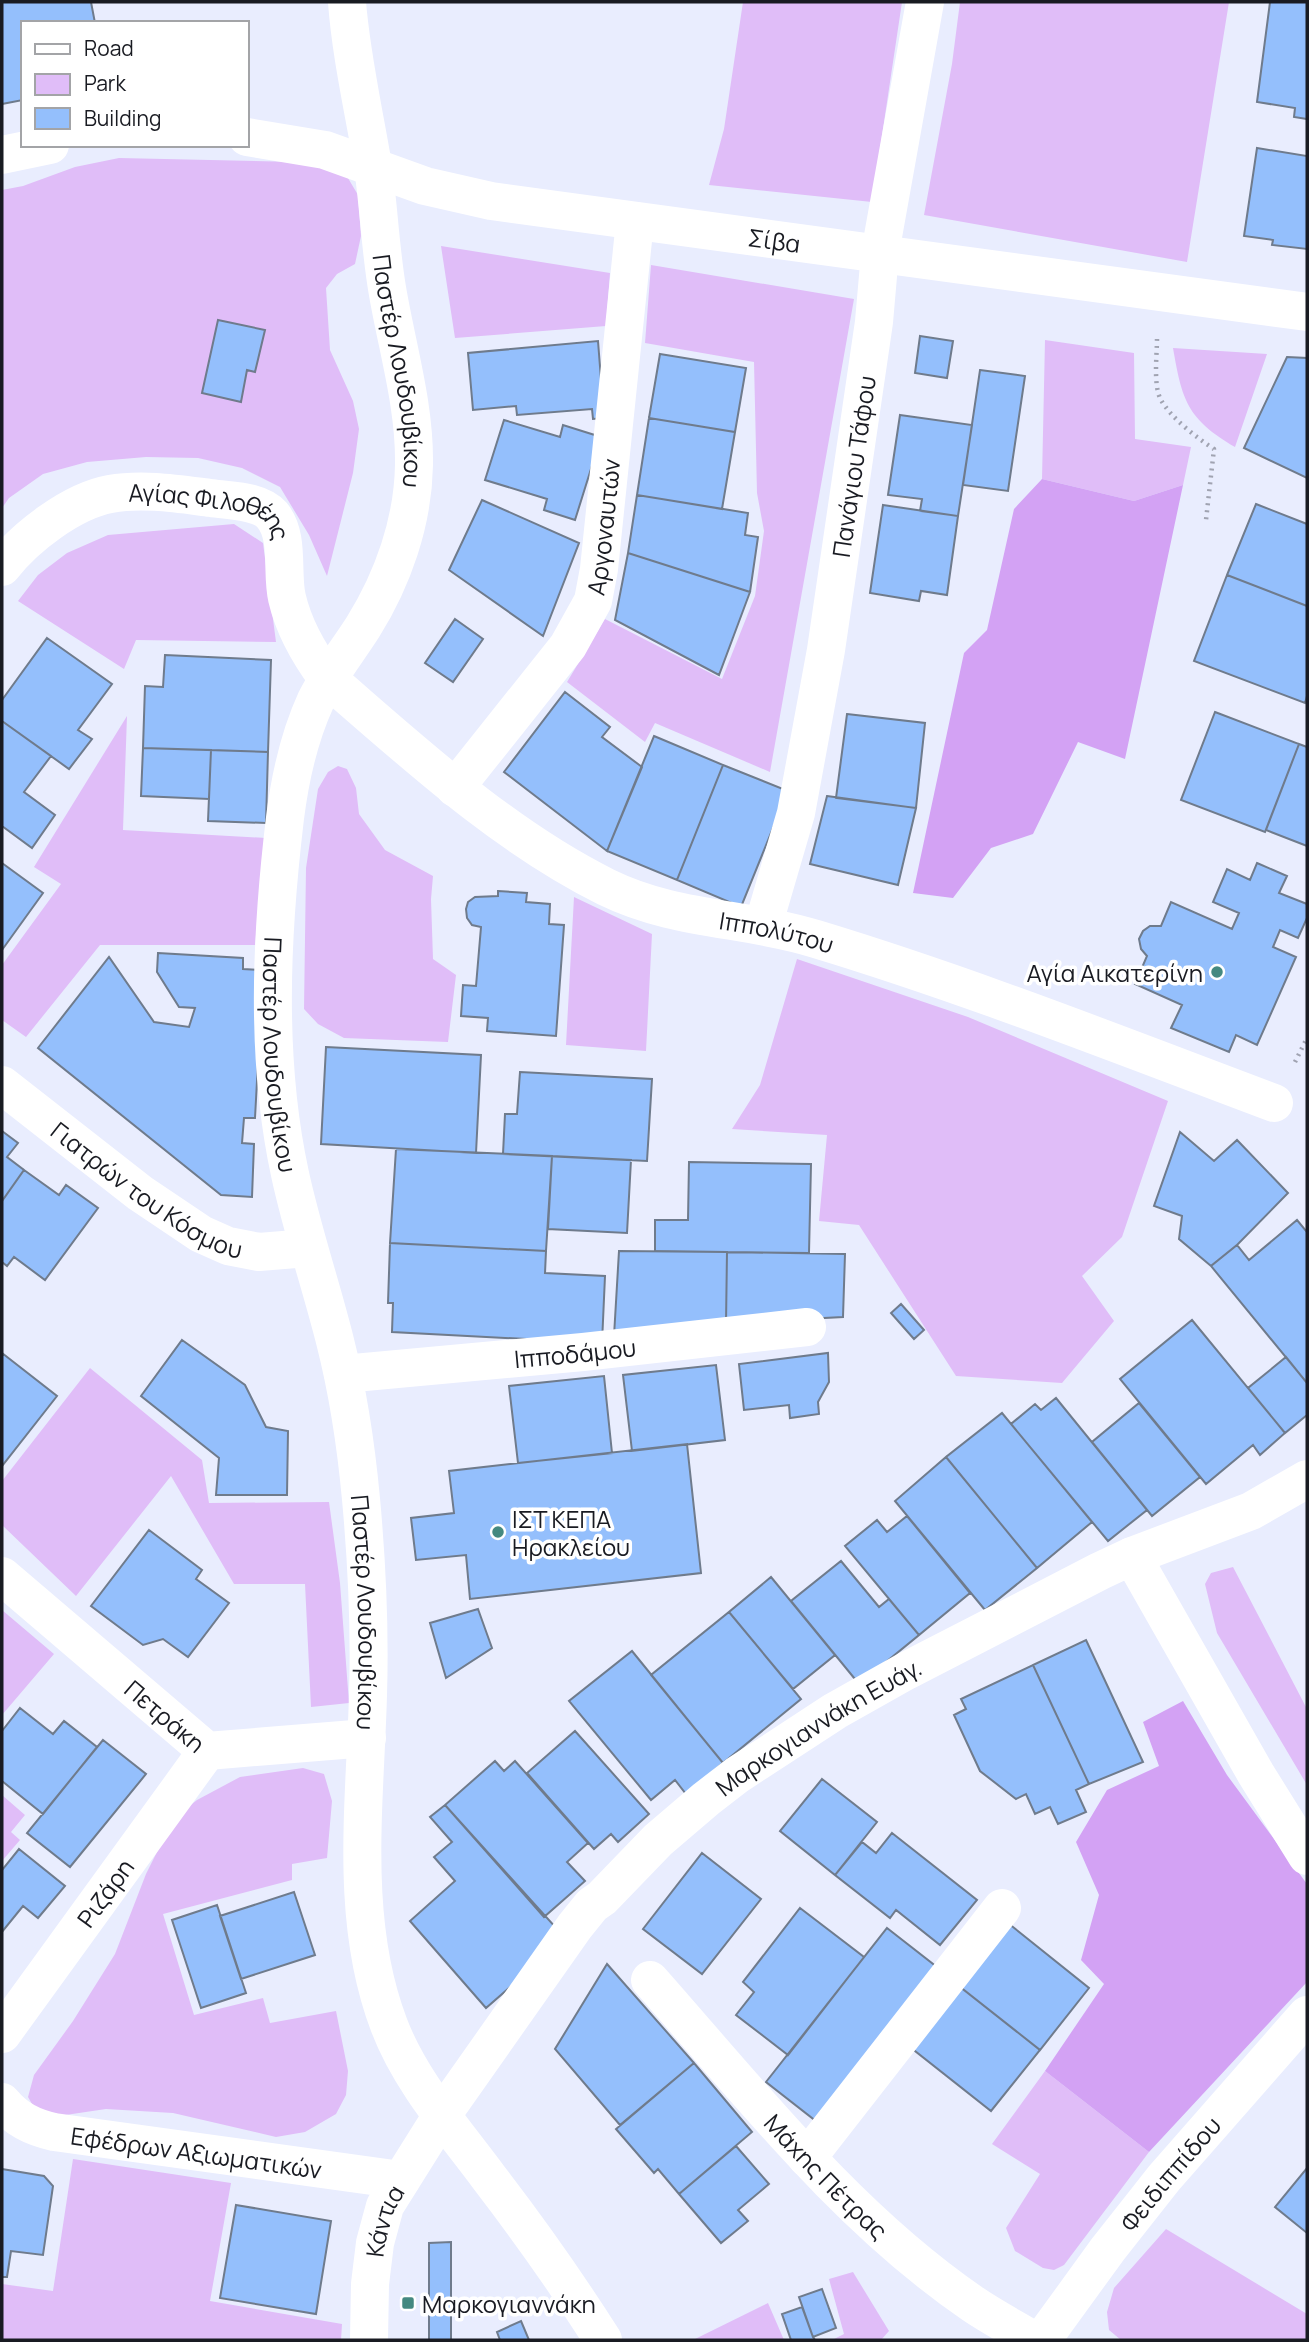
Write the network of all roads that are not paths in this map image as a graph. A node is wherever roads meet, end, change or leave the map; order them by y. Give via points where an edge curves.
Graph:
1 (347, 2) edge
2 (925, 2) edge
3 (248, 137) edge
4 (40, 147) edge
5 (2, 155) edge
6 (373, 168) junction
7 (635, 221) junction
8 (880, 253) junction
9 (1307, 312) edge
10 (2, 567) edge
11 (327, 678) junction
12 (455, 788) junction
13 (762, 926) junction
14 (2, 1085) edge
15 (1274, 1103) dead end
16 (308, 1248) junction
17 (807, 1327) dead end
18 (343, 1374) junction
19 (1307, 1479) edge
20 (1132, 1556) junction
21 (2, 1576) edge
22 (367, 1738) junction
23 (206, 1751) junction
24 (1307, 1856) edge
25 (1002, 1909) dead end
26 (650, 1980) dead end
27 (1307, 2015) edge
28 (2, 2035) edge
29 (2, 2102) edge
30 (442, 2115) junction
31 (807, 2158) junction
32 (401, 2180) junction
33 (369, 2340) edge
34 (603, 2340) edge
35 (1033, 2340) edge
36 (1042, 2340) edge

1 - 6 street, Παστέρ Λουδουβίκου
2 - 8 street, Πανάγιου Τάφου
3 - 6 street, Σίβα via 325,150
4 - 5 street
6 - 7 street, Σίβα via 491,201
6 - 11 street, Παστέρ Λουδουβίκου via 387,287 411,409 414,465 408,518 394,563 372,612
7 - 8 street, Σίβα
7 - 12 street, Αργοναυτών via 593,601 568,646
8 - 9 street, Σίβα
8 - 13 street, Πανάγιου Τάφου via 826,650 796,813
10 - 11 street, Αγίας Φιλοθέης via 21,546 65,513 109,494 183,495 256,506 277,523 290,609
11 - 12 street, Ιππολύτου
11 - 16 street, Παστέρ Λουδουβίκου via 304,729 292,779 275,946 281,1121
12 - 13 street, Ιππολύτου via 554,857 610,889 677,912
13 - 15 street, Ιππολύτου via 821,940 958,986
14 - 16 street, Γιατρών του Κόσμου via 139,1193 201,1234 259,1252
16 - 18 street, Παστέρ Λουδουβίκου
17 - 18 street, Ιπποδάμου
18 - 22 street, Παστέρ Λουδουβίκου via 355,1440 365,1552
19 - 20 street, Μαρκογιαννάκη Ευάγ. via 1251,1511
20 - 24 street
20 - 30 street, Μαρκογιαννάκη Ευάγ. via 864,1694 716,1791 592,1905
21 - 23 street, Πετράκη
22 - 23 street, Πετράκη
22 - 30 street, Παστέρ Λουδουβίκου via 363,1894 372,1960 401,2054
23 - 28 street, Ριζάρη
25 - 31 street
26 - 31 street, Μάχης Πέτρας
27 - 36 street, Φειδιππίδου via 1164,2178
29 - 32 street, Εφέδρων Αξιωματικών via 22,2121 54,2132
30 - 32 street, Κάντια
30 - 34 street, Παστέρ Λουδουβίκου via 532,2233
31 - 35 street, Μάχης Πέτρας via 928,2269
32 - 33 street, Κάντια via 385,2206 376,2236

